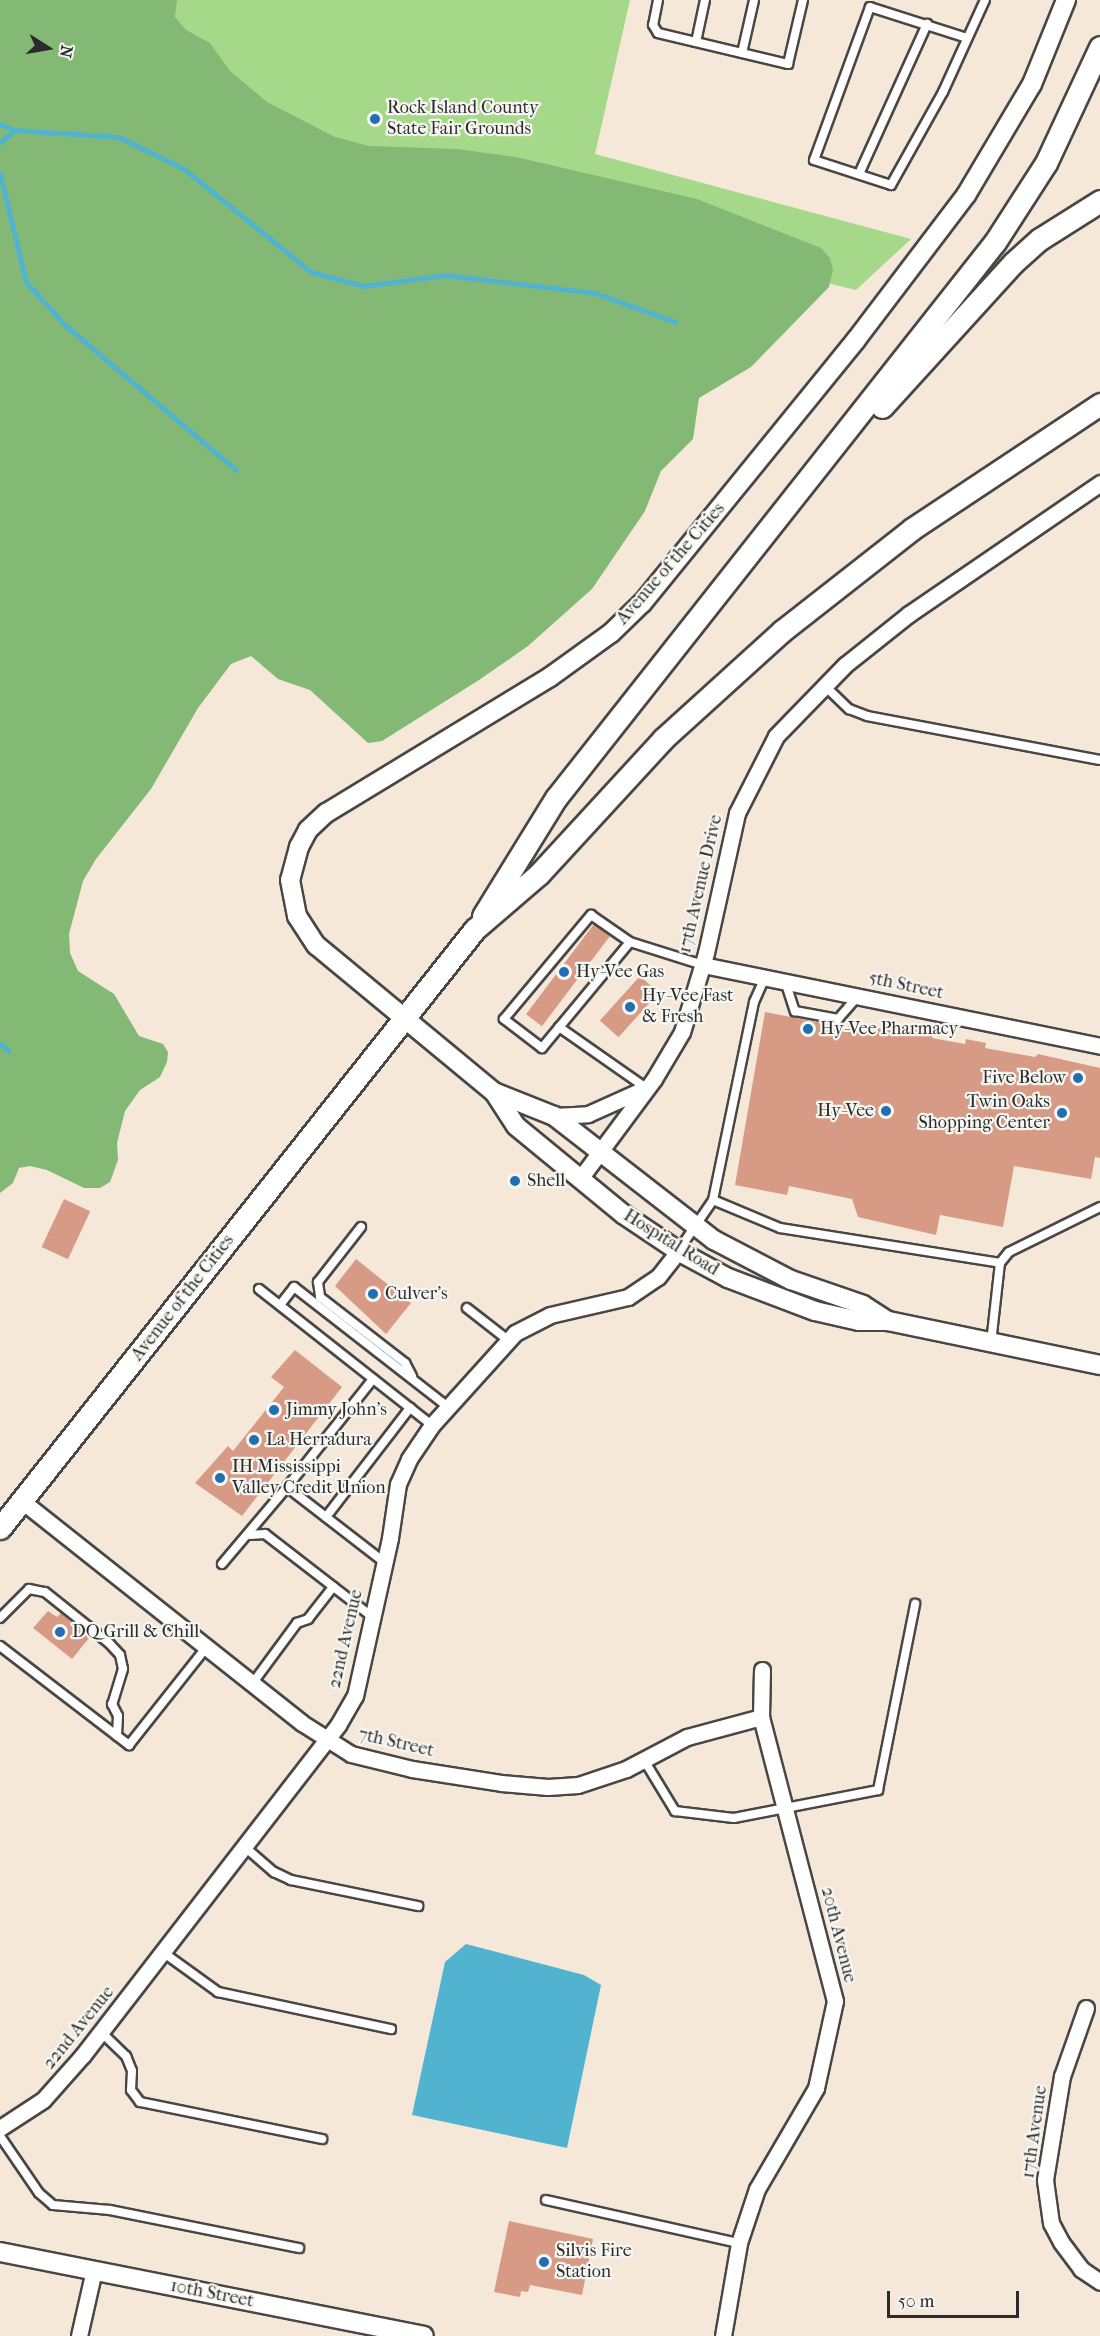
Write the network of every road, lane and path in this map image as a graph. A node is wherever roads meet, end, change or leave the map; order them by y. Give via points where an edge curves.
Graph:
1 (658, 0) edge
2 (705, 0) edge
3 (754, 0) edge
4 (803, 0) edge
5 (985, 0) edge
6 (1066, 0) edge
7 (868, 3) edge
8 (927, 24) junction
9 (967, 38) junction
10 (696, 42) junction
11 (1100, 47) edge
12 (742, 53) junction
13 (859, 174) junction
14 (1100, 201) edge
15 (1100, 404) edge
16 (1100, 483) edge
17 (794, 499) junction
18 (824, 685) junction
19 (1100, 760) edge
20 (475, 929) junction
21 (630, 942) junction
22 (703, 965) junction
23 (765, 977) junction
24 (785, 981) junction
25 (858, 996) junction
26 (404, 1018) junction
27 (559, 1027) junction
28 (1100, 1046) edge
29 (366, 1068) junction
30 (646, 1088) junction
31 (494, 1092) junction
32 (554, 1116) junction
33 (599, 1153) junction
34 (582, 1176) junction
35 (713, 1200) junction
36 (1100, 1207) edge
37 (361, 1227) dead end
38 (695, 1227) junction
39 (678, 1251) junction
40 (1000, 1263) junction
41 (259, 1289) dead end
42 (188, 1293) dead end
43 (280, 1305) junction
44 (467, 1308) dead end
45 (888, 1321) junction
46 (508, 1340) junction
47 (991, 1343) junction
48 (1100, 1365) edge
49 (373, 1379) junction
50 (414, 1380) junction
51 (448, 1407) junction
52 (410, 1408) junction
53 (432, 1425) junction
54 (287, 1487) junction
55 (21, 1501) junction
56 (326, 1517) junction
57 (0, 1528) edge
58 (250, 1535) junction
59 (384, 1562) junction
60 (222, 1564) dead end
61 (333, 1587) junction
62 (915, 1604) dead end
63 (371, 1617) junction
64 (0, 1618) edge
65 (0, 1646) edge
66 (206, 1648) junction
67 (762, 1670) dead end
68 (252, 1684) junction
69 (761, 1717) junction
70 (117, 1736) junction
71 (325, 1739) junction
72 (644, 1760) junction
73 (785, 1808) junction
74 (246, 1848) junction
75 (418, 1906) dead end
76 (164, 1953) junction
77 (1086, 2008) dead end
78 (391, 2029) dead end
79 (101, 2032) junction
80 (0, 2128) edge
81 (0, 2136) edge
82 (322, 2139) dead end
83 (546, 2200) dead end
84 (739, 2243) junction
85 (299, 2248) dead end
86 (0, 2252) edge
87 (94, 2270) junction
88 (1100, 2282) edge
89 (400, 2334) edge
90 (79, 2336) edge
91 (424, 2336) edge
92 (723, 2336) edge

1 - 10 lane via 652,25 658,33
2 - 10 lane
3 - 12 lane
4 - 12 lane via 788,64
5 - 9 lane
6 - 26 street, Avenue of the Cities via 1032,84 966,195 856,340 642,603 611,633 550,677 326,813 308,830 292,863 290,880 297,916 316,945
7 - 8 lane
7 - 13 lane via 814,160
8 - 9 lane
8 - 13 lane
9 - 13 lane via 943,92 891,185
10 - 12 lane
11 - 17 main road, Avenue of the Cities via 1046,163 995,242
14 - 17 main road, Avenue of the Cities via 1040,239 990,285 913,375
15 - 20 main road, Avenue of the Cities via 912,529 782,630 663,739 539,874
16 - 18 street, 17th Avenue Drive via 909,614
17 - 20 main road, Avenue of the Cities via 556,798
18 - 19 lane via 849,709 867,716
18 - 22 street, 17th Avenue Drive via 776,736 737,813
20 - 26 main road, Avenue of the Cities
21 - 22 lane
21 - 27 lane
21 - 27 lane via 591,915 504,1018 542,1048
22 - 23 street, 5th Street
22 - 30 street, 17th Avenue Drive via 682,1032
23 - 24 street, 5th Street
23 - 35 lane via 754,1002
24 - 25 street, 5th Street
24 - 25 lane via 795,1011 838,1019
25 - 28 street, 5th Street
26 - 29 main road, Avenue of the Cities
26 - 31 street, Hospital Road
27 - 30 lane
29 - 42 main road, Avenue of the Cities
29 - 55 main road, Avenue of the Cities
30 - 32 street via 588,1114
30 - 33 street, 17th Avenue Drive
31 - 32 street, Hospital Road
31 - 34 street, Hospital Road via 516,1126
32 - 33 street, Hospital Road
33 - 34 street, 17th Avenue Drive
33 - 38 street, Hospital Road
34 - 39 street, Hospital Road via 623,1214
35 - 38 lane
35 - 40 lane via 780,1228
36 - 40 lane via 1009,1252
37 - 50 lane via 318,1282 320,1297 405,1363
38 - 39 lane
38 - 45 street, Hospital Road via 764,1267 863,1305
39 - 45 street, Hospital Road via 785,1302 859,1321
39 - 46 street, 22nd Avenue via 658,1277 628,1297 550,1316 514,1332
40 - 47 lane
41 - 43 lane
43 - 49 lane
43 - 50 lane via 294,1287
44 - 46 lane
45 - 47 street, Hospital Road
46 - 51 street, 22nd Avenue
47 - 48 street, Hospital Road
49 - 52 lane
49 - 54 lane
50 - 51 lane
51 - 53 street, 22nd Avenue
52 - 53 lane
52 - 56 lane
53 - 59 street, 22nd Avenue via 409,1458 398,1484
54 - 56 lane
54 - 58 lane
55 - 57 main road, Avenue of the Cities
55 - 66 street, 7th Street
56 - 59 lane
58 - 60 lane
58 - 61 lane via 265,1534
59 - 63 street, 22nd Avenue
61 - 63 lane
61 - 68 lane via 308,1619 297,1623
62 - 73 lane via 878,1790
63 - 71 street, 22nd Avenue via 355,1696
64 - 70 lane via 29,1589 45,1592 109,1643 120,1655 123,1669 112,1704 118,1716
65 - 70 lane
66 - 68 street, 7th Street
66 - 70 lane via 129,1745
67 - 69 street, 20th Avenue
68 - 71 street, 7th Street
69 - 72 street, 7th Street via 687,1737
69 - 73 street, 20th Avenue
71 - 72 street, 7th Street via 351,1754 412,1769 548,1788 578,1785
71 - 74 street, 22nd Avenue
72 - 73 lane via 675,1811 734,1818
73 - 84 street, 20th Avenue via 835,2001 816,2088 757,2189
74 - 75 lane via 274,1872 291,1880
74 - 76 street, 22nd Avenue
76 - 78 lane via 218,1992
76 - 79 street, 22nd Avenue
77 - 88 street, 17th Avenue via 1062,2076 1045,2180 1051,2223 1061,2242 1081,2269
79 - 80 street, 22nd Avenue via 43,2100
79 - 82 lane via 126,2056 132,2071 131,2090 140,2102
81 - 85 lane via 39,2193 53,2205 110,2210
83 - 84 lane
84 - 92 street, 20th Avenue
86 - 87 street, 10th Street
87 - 89 street, 10th Street
87 - 90 street
89 - 91 street, 10th Street

